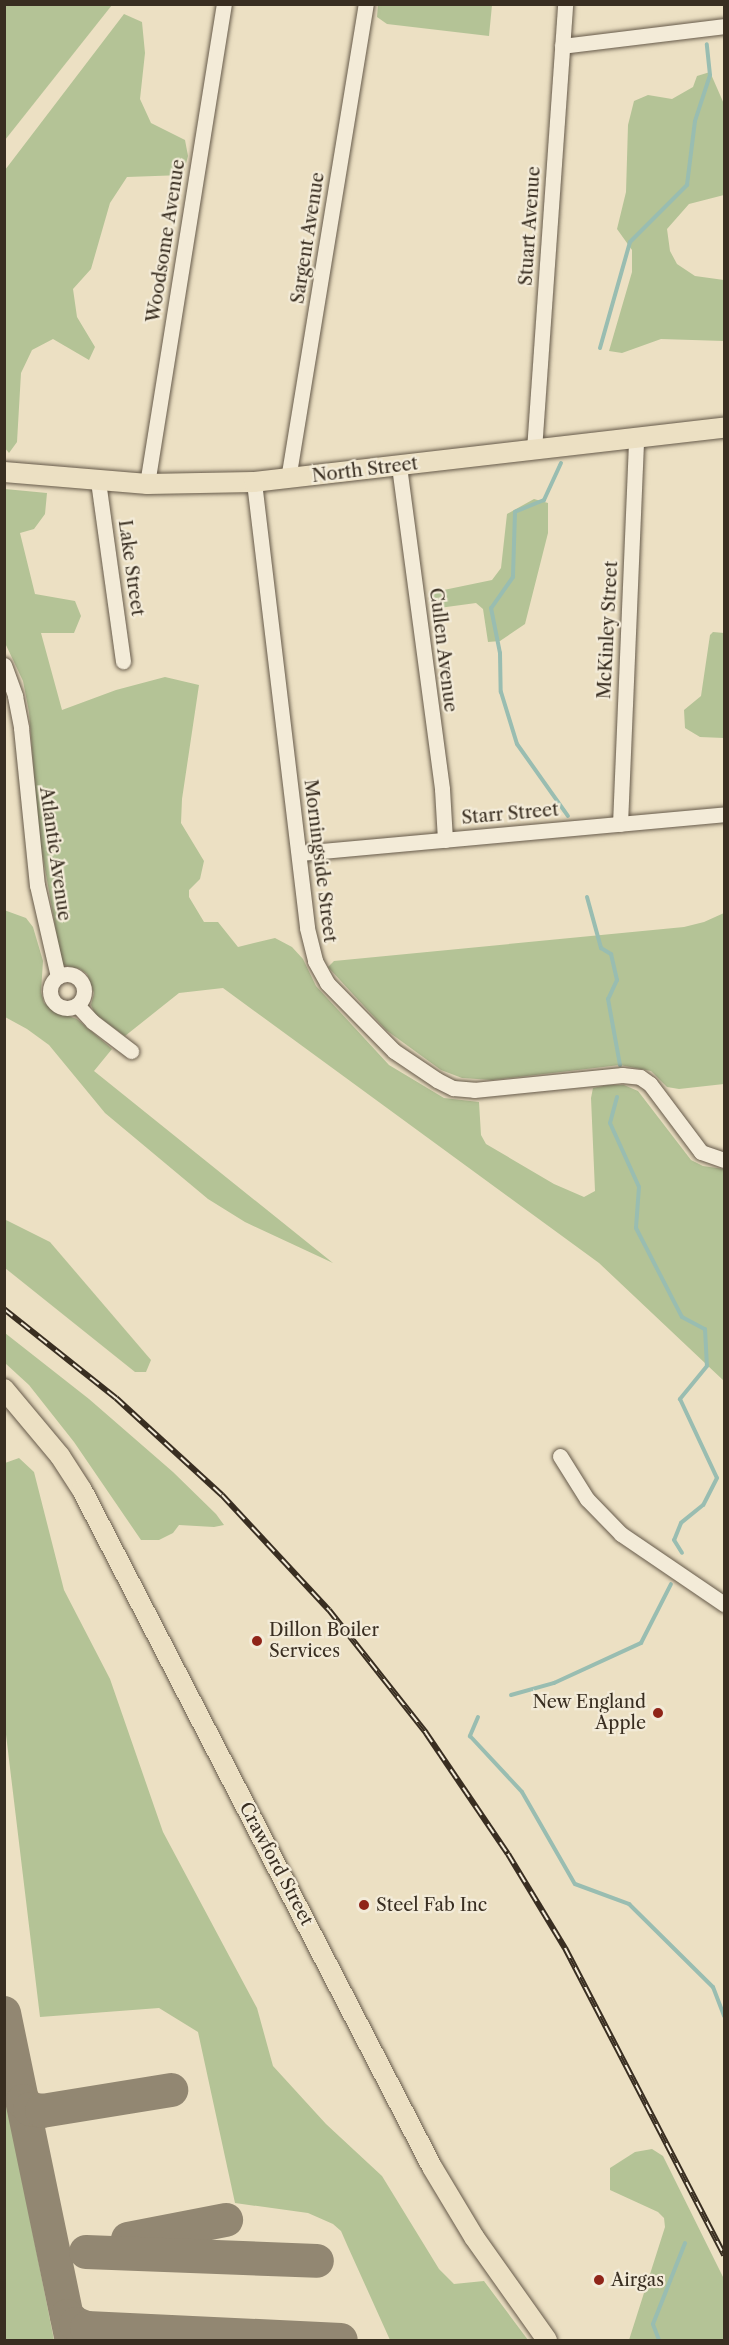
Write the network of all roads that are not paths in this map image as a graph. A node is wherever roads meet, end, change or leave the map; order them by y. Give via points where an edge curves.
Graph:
1 (224, 4) edge
2 (366, 4) edge
3 (565, 4) edge
4 (724, 26) edge
5 (562, 46) junction
6 (724, 428) edge
7 (636, 438) junction
8 (534, 450) junction
9 (399, 466) junction
10 (4, 472) edge
11 (288, 479) junction
12 (98, 481) junction
13 (254, 482) junction
14 (147, 484) junction
15 (123, 661) dead end
16 (4, 665) edge
17 (724, 814) edge
18 (620, 824) junction
19 (446, 840) junction
20 (299, 853) junction
21 (57, 977) junction
22 (77, 1005) junction
23 (131, 1051) dead end
24 (724, 1160) edge
25 (4, 1389) edge
26 (560, 1456) dead end
27 (722, 1603) edge
28 (548, 2340) edge

1 - 14 street, Woodsome Avenue
2 - 11 street, Sargent Avenue
3 - 5 street, Stuart Avenue
4 - 5 street
5 - 8 street, Stuart Avenue
6 - 7 main road, North Street
7 - 8 main road, North Street
7 - 18 street, McKinley Street
8 - 9 main road, North Street
9 - 11 main road, North Street
9 - 19 street, Cullen Avenue
10 - 12 main road, North Street
11 - 13 main road, North Street
12 - 14 main road, North Street
12 - 15 street, Lake Street
13 - 14 main road, North Street
13 - 20 street, Morningside Street
16 - 21 street, Atlantic Avenue via 21,728 36,878
17 - 18 street, Starr Street
18 - 19 street, Starr Street
19 - 20 street, Starr Street
20 - 24 street, Morningside Street via 308,936 323,976 394,1052 421,1072 453,1088 474,1090 622,1075 640,1077 650,1084 701,1152
21 - 22 street via 68,974 81,982 83,997
21 - 22 street, Atlantic Avenue via 51,985 53,1001 67,1008
22 - 23 street, Atlantic Avenue
25 - 28 main road, Crawford Street via 60,1456 82,1490 436,2174 474,2237
26 - 27 street via 587,1499 621,1534

